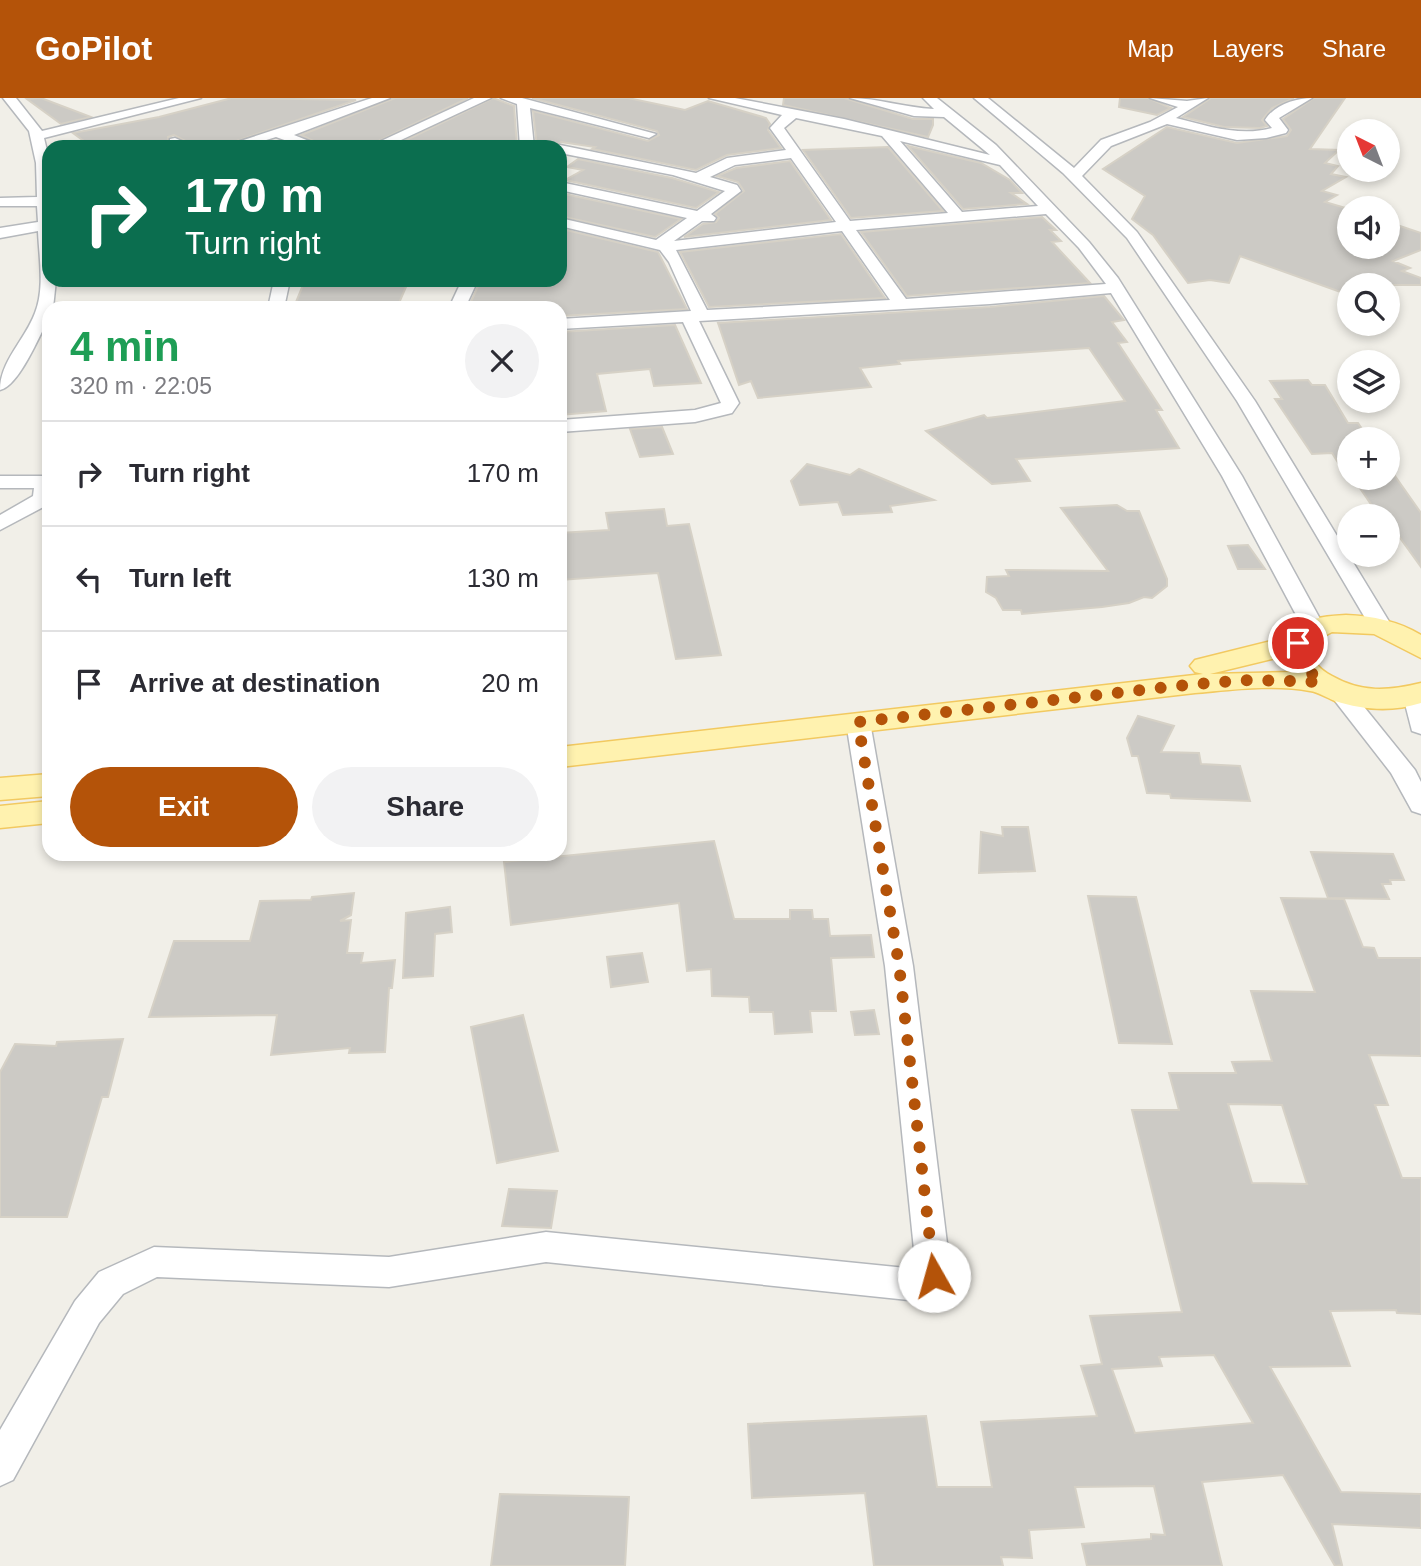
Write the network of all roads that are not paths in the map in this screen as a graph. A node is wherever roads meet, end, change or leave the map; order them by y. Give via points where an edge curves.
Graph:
1 (9, 98) edge
2 (171, 98) edge
3 (195, 98) edge
4 (384, 98) edge
5 (485, 98) edge
6 (715, 98) edge
7 (856, 98) edge
8 (929, 98) edge
9 (1009, 98) edge
10 (1156, 98) edge
11 (1202, 98) edge
12 (1306, 98) edge
13 (518, 100) edge
14 (983, 100) edge
15 (1188, 106) junction
16 (794, 113) junction
17 (948, 113) junction
18 (1164, 119) junction
19 (36, 133) junction
20 (283, 134) junction
21 (649, 134) dead end
22 (888, 135) junction
23 (249, 140) edge
24 (299, 140) edge
25 (391, 140) edge
26 (530, 140) edge
27 (567, 150) edge
28 (795, 153) junction
29 (42, 159) edge
30 (1007, 164) junction
31 (699, 177) junction
32 (1074, 177) junction
33 (567, 188) edge
34 (42, 201) edge
35 (0, 202) edge
36 (1050, 209) junction
37 (697, 216) junction
38 (959, 217) junction
39 (42, 223) edge
40 (567, 224) edge
41 (846, 226) junction
42 (0, 233) edge
43 (774, 233) junction
44 (662, 246) junction
45 (1116, 288) junction
46 (901, 304) junction
47 (42, 316) edge
48 (695, 316) junction
49 (567, 324) edge
50 (0, 385) edge
51 (567, 425) edge
52 (0, 482) edge
53 (42, 482) edge
54 (42, 500) edge
55 (0, 524) edge
56 (1306, 635) junction
57 (1407, 639) edge
58 (1331, 687) junction
59 (1418, 694) edge
60 (858, 722) junction
61 (1421, 726) edge
62 (567, 736) edge
63 (567, 756) edge
64 (42, 786) edge
65 (0, 789) edge
66 (1421, 805) edge
67 (42, 813) edge
68 (0, 817) edge
69 (0, 1467) edge

1 - 19 street
2 - 19 street
3 - 19 street
4 - 20 street
5 - 25 street
6 - 16 street
7 - 17 street via 914,112
8 - 17 street
9 - 14 street
10 - 15 street
11 - 15 street
12 - 18 street via 1274,116 1272,120 1281,130 1260,138
13 - 21 street
13 - 26 street
14 - 32 street
15 - 18 street
16 - 22 street
16 - 28 street via 779,122 778,128
17 - 30 street
18 - 32 street via 1106,142
19 - 29 street
20 - 23 street
20 - 24 street
22 - 30 street
22 - 38 street
27 - 31 street
28 - 31 street via 733,161
28 - 41 street
30 - 36 street
31 - 37 street via 730,185 734,191
32 - 57 street via 1132,235
33 - 37 street
34 - 35 street
36 - 38 street
36 - 45 street
37 - 43 street
37 - 44 street
38 - 41 street
39 - 42 street
40 - 44 street
41 - 43 street
41 - 46 street
43 - 44 street
44 - 48 street via 676,261
45 - 46 street
45 - 56 street via 1232,476
46 - 48 street
47 - 50 street
48 - 49 street
48 - 51 street via 730,403 725,409 695,416
52 - 53 street
54 - 55 street
56 - 57 main road via 1334,623 1357,623
56 - 58 main road via 1300,662
56 - 62 main road via 1255,656 1211,665
58 - 59 main road via 1372,700
58 - 60 main road via 1251,680 1195,684
58 - 66 street via 1402,770
59 - 61 street
60 - 63 main road
60 - 69 street via 899,965 934,1276 929,1283 918,1286 546,1247 389,1272 154,1262 111,1283 87,1312
64 - 65 main road
67 - 68 main road

